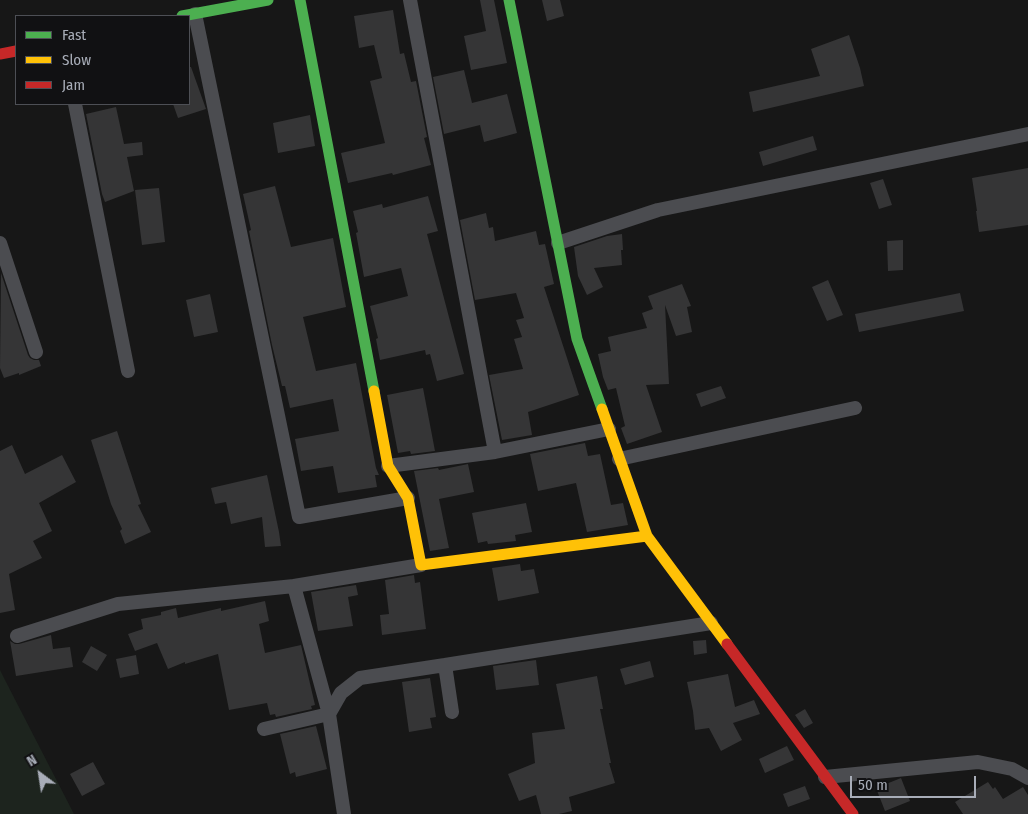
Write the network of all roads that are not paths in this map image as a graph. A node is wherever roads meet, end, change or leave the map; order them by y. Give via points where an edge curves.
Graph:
1 (268, 0) edge
2 (300, 0) edge
3 (410, 0) edge
4 (509, 0) edge
5 (188, 15) edge
6 (190, 24) edge
7 (15, 50) edge
8 (0, 54) edge
9 (75, 105) edge
10 (1028, 134) edge
11 (0, 243) edge
12 (558, 243) junction
13 (36, 352) dead end
14 (128, 370) dead end
15 (855, 408) dead end
16 (609, 429) junction
17 (495, 452) junction
18 (619, 458) junction
19 (388, 466) junction
20 (408, 498) junction
21 (647, 536) junction
22 (421, 565) junction
23 (294, 586) junction
24 (711, 623) junction
25 (17, 636) dead end
26 (444, 665) junction
27 (452, 712) dead end
28 (329, 714) junction
29 (264, 729) dead end
30 (826, 777) junction
31 (1028, 778) edge
32 (344, 814) edge
33 (853, 814) edge

1 - 5 street
2 - 19 street
3 - 17 street
4 - 12 street
6 - 20 street via 299,517
7 - 8 street
9 - 14 street
10 - 12 street via 658,210
11 - 13 street
12 - 16 street via 577,339
15 - 18 street
16 - 17 street
16 - 18 street
17 - 19 street
18 - 21 street
19 - 20 street
20 - 22 street
21 - 22 street
21 - 24 street
22 - 23 street
23 - 25 street via 118,604
23 - 28 street
24 - 26 street
24 - 30 street
26 - 27 street
26 - 28 street via 360,678 341,693
28 - 29 street
28 - 32 street
30 - 31 street via 978,762 1012,769
30 - 33 street

